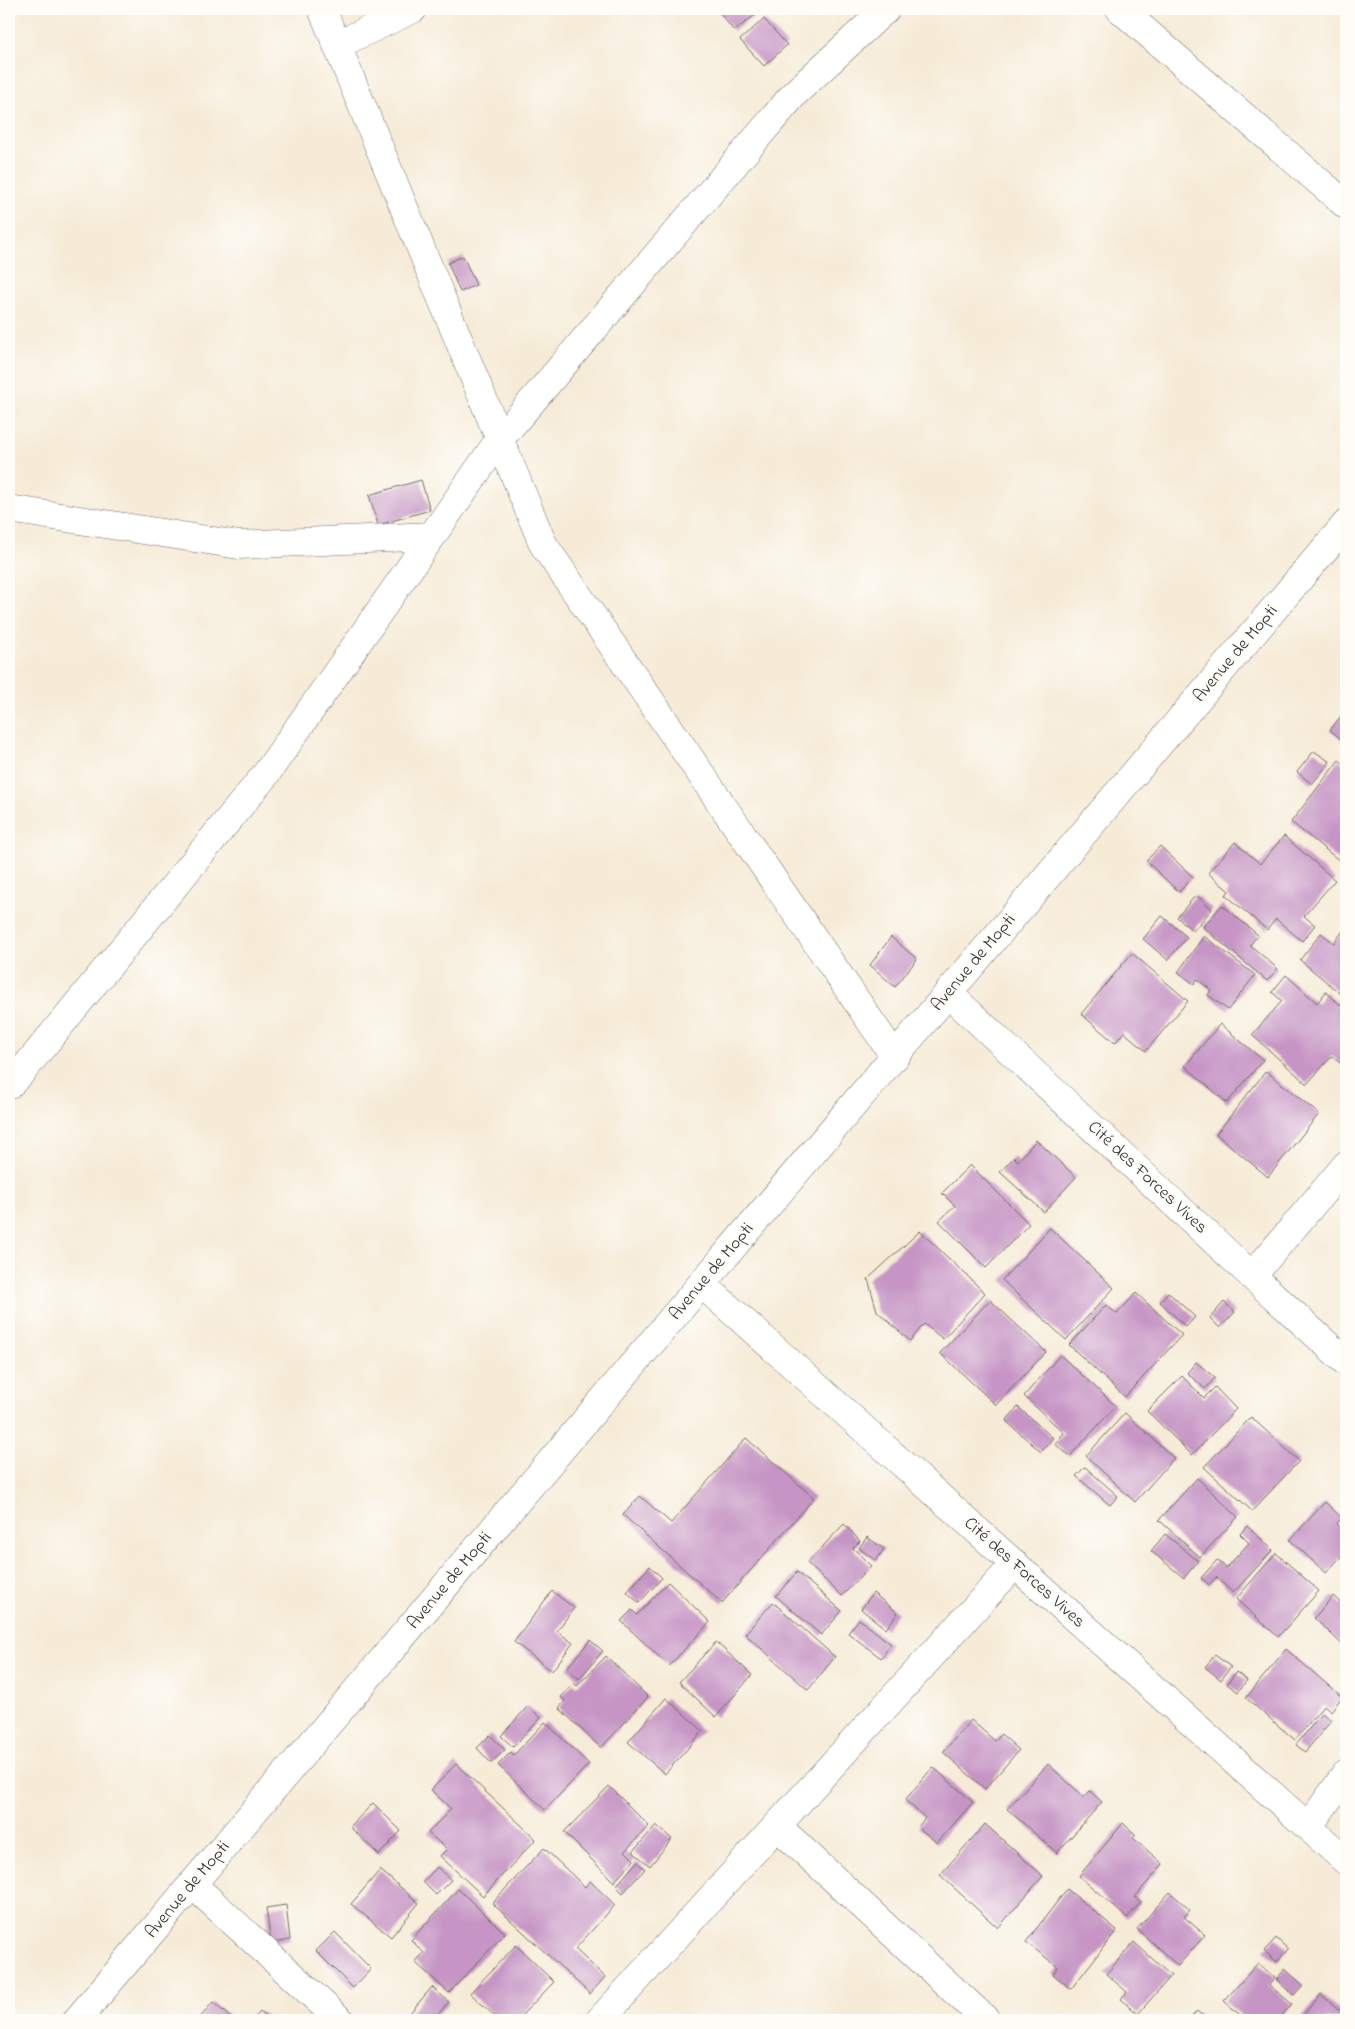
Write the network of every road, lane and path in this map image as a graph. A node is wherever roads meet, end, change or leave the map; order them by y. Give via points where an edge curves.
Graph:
1 (322, 9) edge
2 (413, 9) edge
3 (886, 9) edge
4 (1120, 9) edge
5 (337, 45) junction
6 (1346, 205) edge
7 (499, 440) junction
8 (9, 509) edge
9 (1346, 524) edge
10 (432, 536) junction
11 (948, 993) junction
12 (894, 1057) junction
13 (9, 1085) edge
14 (1346, 1165) edge
15 (1252, 1276) junction
16 (702, 1284) junction
17 (1346, 1362) edge
18 (1015, 1564) junction
19 (1346, 1774) edge
20 (777, 1826) junction
21 (1308, 1827) junction
22 (1346, 1861) edge
23 (192, 1884) junction
24 (77, 2020) edge
25 (340, 2020) edge
26 (600, 2020) edge
27 (986, 2020) edge

1 - 5 street
2 - 5 street
3 - 7 street via 795,93
4 - 6 street
5 - 7 street
7 - 10 street
7 - 12 street via 542,544
8 - 10 street via 239,545
9 - 11 street, Avenue de Mopti
10 - 13 street via 266,774
11 - 12 street, Avenue de Mopti
11 - 15 street, Cité des Forces Vives
12 - 16 street, Avenue de Mopti
14 - 15 street
15 - 17 street, Cité des Forces Vives
16 - 18 street, Cité des Forces Vives
16 - 23 street, Avenue de Mopti
18 - 20 street
18 - 21 street, Cité des Forces Vives
19 - 21 street
20 - 26 street
20 - 27 street
21 - 22 street, Cité des Forces Vives
23 - 24 street, Avenue de Mopti
23 - 25 street

